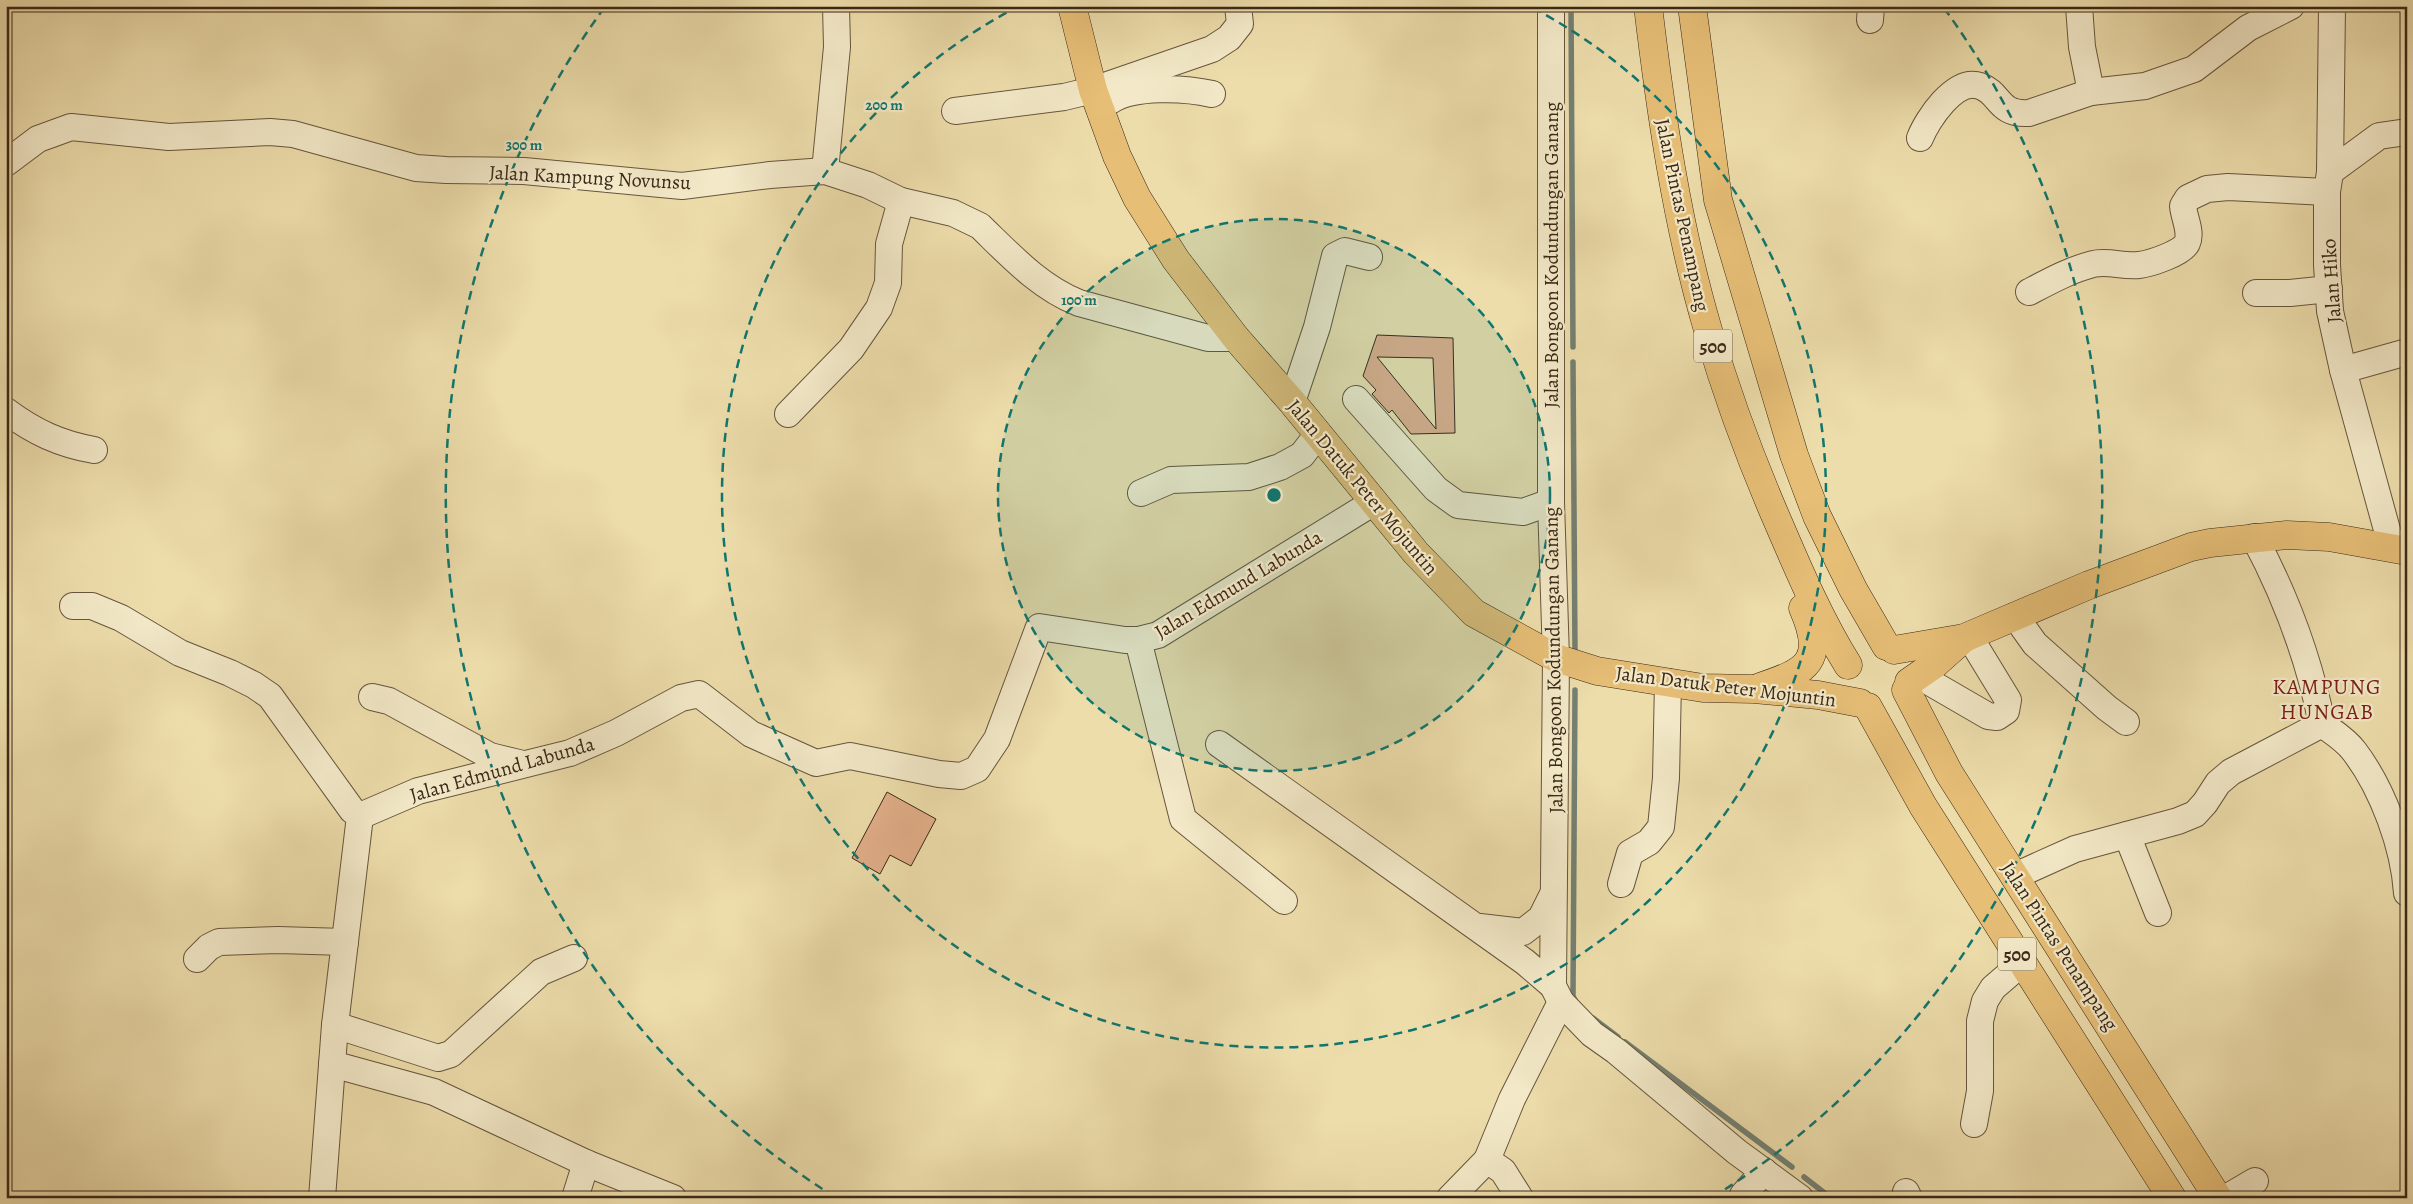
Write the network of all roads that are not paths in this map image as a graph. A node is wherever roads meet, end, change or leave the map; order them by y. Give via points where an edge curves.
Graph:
1 (836, 6) edge
2 (1072, 6) edge
3 (1238, 6) edge
4 (1551, 6) edge
5 (1648, 6) edge
6 (1692, 6) edge
7 (2079, 6) edge
8 (2291, 6) edge
9 (2332, 6) edge
10 (2091, 92) junction
11 (1212, 94) dead end
12 (1096, 99) junction
13 (955, 111) dead end
14 (2407, 132) edge
15 (1920, 138) dead end
16 (6, 163) edge
17 (825, 171) junction
18 (2328, 182) junction
19 (901, 201) junction
20 (1369, 257) dead end
21 (2329, 289) junction
22 (2029, 292) dead end
23 (2256, 293) dead end
24 (1236, 338) junction
25 (2407, 352) edge
26 (2343, 370) junction
27 (1356, 399) dead end
28 (1292, 402) junction
29 (6, 411) edge
30 (788, 414) dead end
31 (1318, 434) junction
32 (94, 450) dead end
33 (1141, 493) dead end
34 (1768, 498) junction
35 (1374, 502) junction
36 (1551, 502) junction
37 (2254, 538) junction
38 (2399, 550) edge
39 (72, 606) dead end
40 (2015, 616) junction
41 (1966, 637) junction
42 (1138, 640) junction
43 (1890, 648) junction
44 (1556, 658) junction
45 (1848, 665) junction
46 (1668, 682) junction
47 (1911, 683) junction
48 (1754, 688) junction
49 (372, 697) dead end
50 (1864, 705) junction
51 (2126, 722) dead end
52 (2322, 724) junction
53 (1219, 744) dead end
54 (522, 764) junction
55 (360, 816) junction
56 (2127, 836) junction
57 (2015, 876) junction
58 (1621, 884) dead end
59 (1554, 892) junction
60 (2407, 893) edge
61 (1284, 902) dead end
62 (2158, 913) dead end
63 (1474, 926) junction
64 (345, 942) junction
65 (574, 958) dead end
66 (197, 959) dead end
67 (2022, 963) junction
68 (1557, 994) junction
69 (335, 1025) junction
70 (332, 1064) junction
71 (1974, 1124) dead end
72 (1487, 1160) junction
73 (586, 1163) junction
74 (1764, 1171) junction
75 (2255, 1181) dead end
76 (322, 1198) edge
77 (575, 1198) edge
78 (673, 1198) edge
79 (1450, 1198) edge
80 (1520, 1198) edge
81 (1743, 1198) edge
82 (1800, 1198) edge
83 (2172, 1198) edge
84 (2218, 1198) edge
85 (2226, 1198) edge

1 - 17 street via 837,48
2 - 12 main road, Jalan Datuk Peter Mojuntin
3 - 12 street via 1240,24 1229,38 1212,50
4 - 36 street, Jalan Bongoon Kodundungan Ganang
5 - 34 main road, Jalan Pintas Penampang / 500 via 1659,97 1690,258 1708,331 1755,470
6 - 43 main road, Jalan Pintas Penampang / 500 via 1718,200 1789,436 1817,516 1853,588
7 - 10 street via 2082,47
8 - 10 street via 2248,28 2194,69 2145,86
9 - 18 street, Jalan Hiko
10 - 15 street via 2019,114 2011,112 1980,86 1968,84 1947,98 1925,124
11 - 12 street via 1191,90 1140,92
12 - 13 street via 1064,97
12 - 24 main road, Jalan Datuk Peter Mojuntin via 1137,198 1176,260
14 - 18 street via 2379,136
16 - 17 street, Jalan Kampung Novunsu via 38,139 70,128 169,137 255,132 293,134 416,168 524,171 682,186 770,174
17 - 19 street, Jalan Kampung Novunsu via 868,185
18 - 21 street, Jalan Hiko
18 - 22 street via 2207,189 2188,198 2183,206 2189,236 2187,244 2180,250 2140,265 2095,264 2071,271
19 - 24 street, Jalan Kampung Novunsu via 969,219 1042,282 1073,301 1208,338
19 - 30 street via 889,244 888,284 879,308 847,354
20 - 28 street via 1345,251 1335,256 1317,327
21 - 23 street
21 - 26 street, Jalan Hiko via 2330,311
24 - 28 main road, Jalan Datuk Peter Mojuntin
25 - 26 street
26 - 38 street, Jalan Hiko
27 - 36 street via 1436,488 1458,505 1523,512
28 - 31 main road, Jalan Datuk Peter Mojuntin
29 - 32 street via 48,438
31 - 33 street via 1302,455 1280,467 1249,477 1171,480
31 - 35 main road, Jalan Datuk Peter Mojuntin
34 - 45 main road, Jalan Pintas Penampang / 500 via 1819,613
34 - 48 main road via 1770,525 1810,624 1813,650 1803,669 1791,677
35 - 42 street, Jalan Edmund Labunda via 1165,631
35 - 44 main road, Jalan Datuk Peter Mojuntin via 1416,553 1474,613
36 - 44 street, Jalan Bongoon Kodundungan Ganang
37 - 38 main road via 2287,535 2328,537
37 - 40 main road via 2191,547
37 - 52 street via 2275,578 2303,649
39 - 55 street via 92,606 121,618 180,653 262,690 285,715 352,810
40 - 41 main road
40 - 51 street via 2035,644
41 - 43 main road
41 - 47 main road
41 - 47 street via 2008,700 2006,711 1997,717 1988,716
42 - 54 street, Jalan Edmund Labunda via 1039,627 997,739 977,769 961,776 850,756 816,763 751,734 699,694 681,698 589,746
42 - 61 street via 1183,819
43 - 45 main road via 1868,646
43 - 47 main road, 500 via 1906,664
44 - 46 main road, Jalan Datuk Peter Mojuntin via 1596,671
44 - 59 street, Jalan Bongoon Kodundungan Ganang
45 - 50 main road, 500 via 1848,688
46 - 48 main road, Jalan Datuk Peter Mojuntin via 1704,688
46 - 58 street via 1666,778 1661,827 1649,842 1630,853
47 - 50 main road via 1894,704 1886,707
47 - 57 main road, Jalan Pintas Penampang / 500 via 1949,773
48 - 50 main road, Jalan Datuk Peter Mojuntin via 1818,695
49 - 54 street via 389,701 490,756
50 - 67 main road, Jalan Pintas Penampang / 500
52 - 56 street via 2231,772 2218,783 2195,814
52 - 60 street via 2354,751 2385,806 2402,857
53 - 63 street
54 - 55 street, Jalan Edmund Labunda via 418,791
55 - 64 street
56 - 57 street via 2075,849
56 - 62 street
57 - 84 main road, Jalan Pintas Penampang / 500
59 - 63 street via 1541,918 1522,932
59 - 68 street, Jalan Bongoon Kodundungan Ganang
63 - 68 street via 1524,962
64 - 66 street via 219,942
64 - 69 street
65 - 69 street via 541,972 451,1054 438,1058
67 - 71 street via 1993,988 1985,1001 1980,1021 1980,1091
67 - 83 main road, Jalan Pintas Penampang / 500
68 - 72 street
68 - 74 street via 1592,1034
69 - 70 street
70 - 73 street via 434,1092
70 - 76 street
72 - 79 street
72 - 80 street via 1503,1171
73 - 77 street
73 - 78 street
74 - 81 street via 1742,1195
74 - 82 street
75 - 85 street

